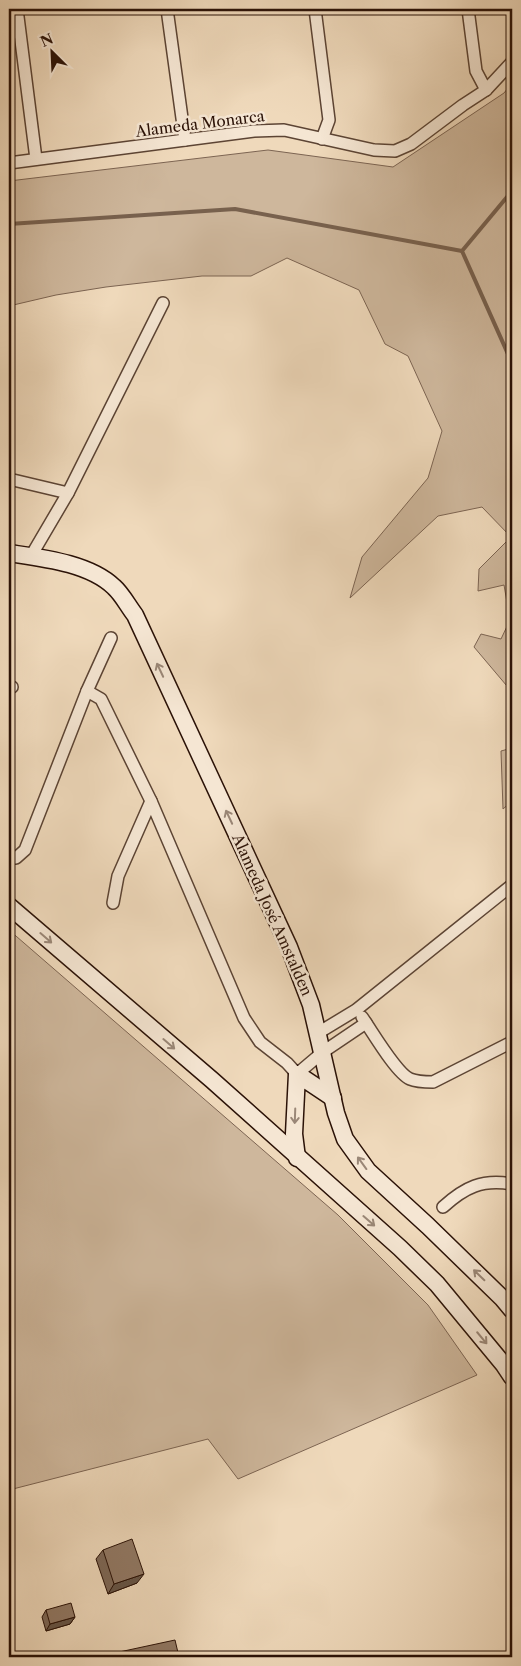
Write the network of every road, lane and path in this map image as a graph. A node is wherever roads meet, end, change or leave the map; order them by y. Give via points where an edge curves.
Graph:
1 (17, 9) edge
2 (167, 9) edge
3 (315, 9) edge
4 (468, 9) edge
5 (512, 62) edge
6 (486, 90) junction
7 (322, 139) junction
8 (184, 140) junction
9 (36, 159) junction
10 (9, 163) edge
11 (163, 303) dead end
12 (9, 479) edge
13 (68, 493) junction
14 (9, 553) edge
15 (31, 556) junction
16 (111, 638) dead end
17 (87, 691) junction
18 (150, 801) junction
19 (9, 858) edge
20 (512, 885) edge
21 (112, 903) dead end
22 (9, 906) edge
23 (356, 1010) junction
24 (366, 1023) junction
25 (318, 1033) junction
26 (512, 1042) edge
27 (323, 1052) junction
28 (297, 1074) junction
29 (333, 1098) junction
30 (297, 1158) junction
31 (512, 1184) edge
32 (442, 1207) dead end
33 (512, 1310) edge
34 (512, 1376) edge

1 - 9 street
2 - 8 street
3 - 7 street via 329,120
4 - 6 street via 476,72
5 - 6 street, Alameda Monarca
6 - 7 street, Alameda Monarca via 411,144 395,151
7 - 8 street, Alameda Monarca via 284,130
8 - 9 street, Alameda Monarca
9 - 10 street, Alameda Monarca
11 - 13 street
12 - 13 street
13 - 15 street
14 - 15 street, Alameda José Amstalden
25 -> 15 street, Alameda José Amstalden via 289,947 134,615 115,587 94,573
16 - 17 street
17 - 18 street via 101,699
17 - 19 street via 24,850 16,858
18 - 21 street via 118,876
18 - 28 street via 244,1018 260,1042
20 - 23 street
22 -> 30 street via 212,1080
23 - 24 street
23 - 25 street
24 - 26 street via 408,1079 421,1082 433,1082
24 - 27 street
25 - 27 street, Alameda José Amstalden
27 - 28 street
27 - 29 street, Alameda José Amstalden
28 - 29 street
28 -> 30 street via 294,1134
33 -> 29 street, Alameda José Amstalden via 428,1226 368,1172 345,1139
30 -> 34 street via 437,1284
31 - 32 street via 475,1184

